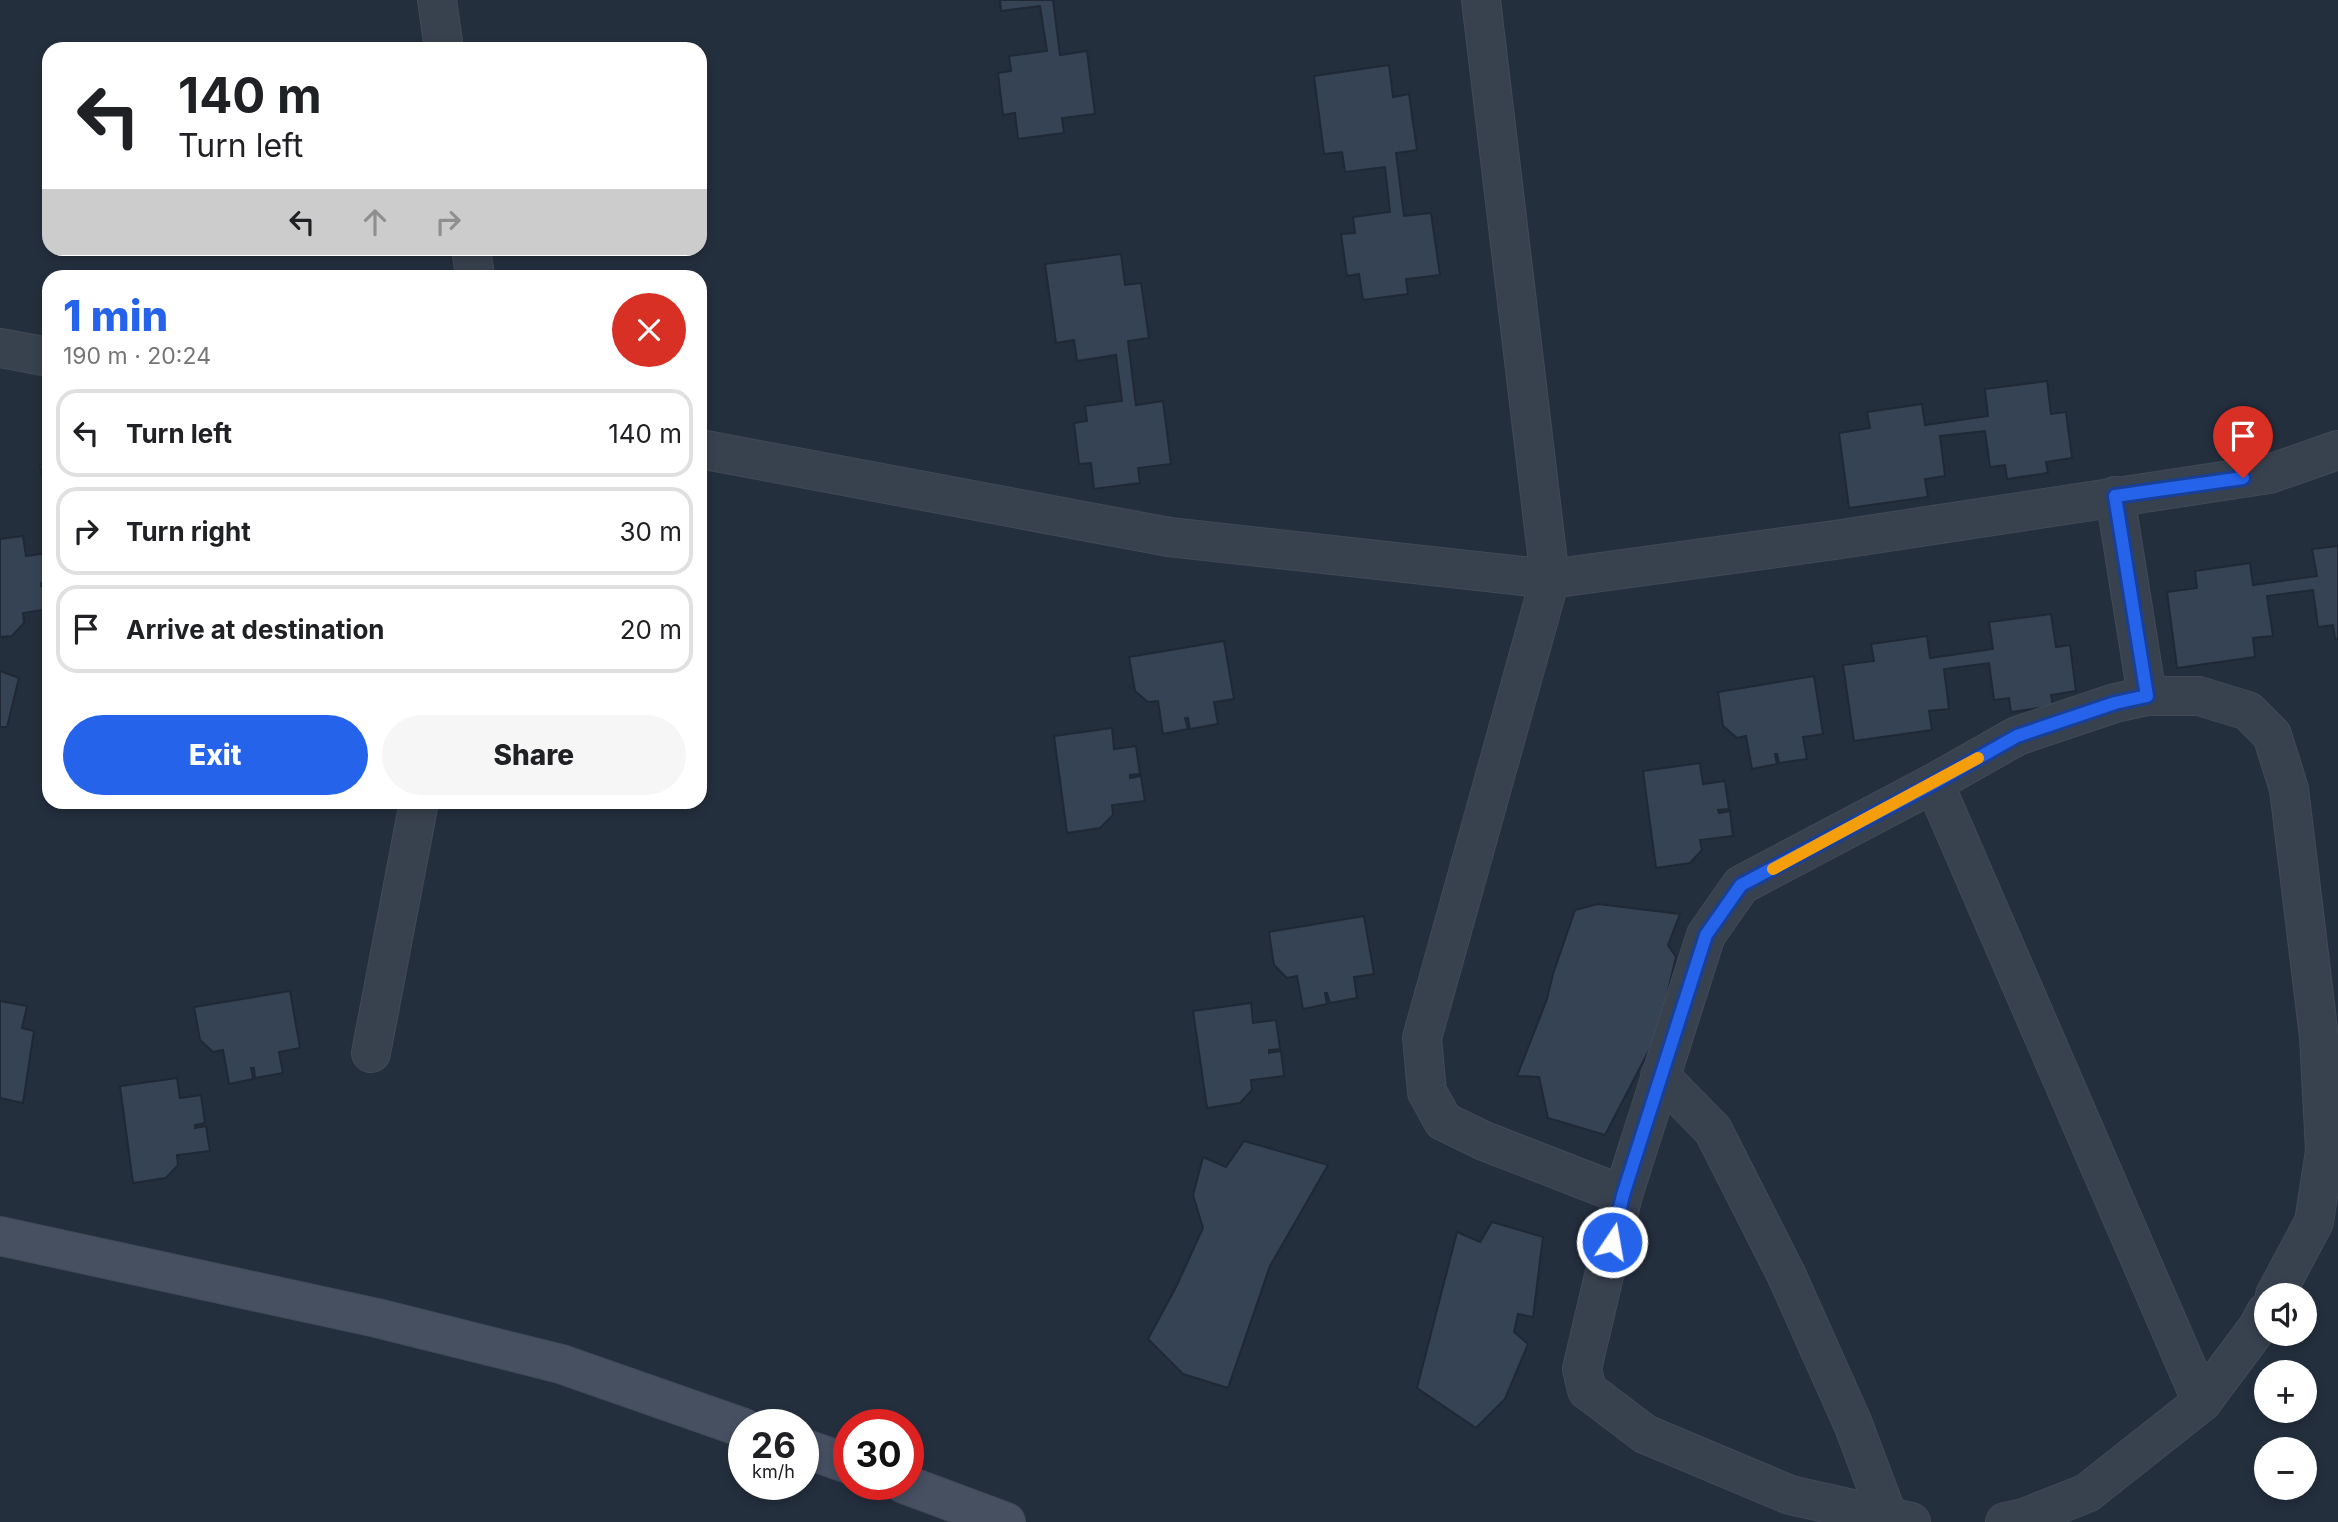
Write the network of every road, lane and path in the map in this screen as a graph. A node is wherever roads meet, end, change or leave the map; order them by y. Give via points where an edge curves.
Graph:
1 (437, 0) edge
2 (1480, 0) edge
3 (443, 42) edge
4 (0, 348) edge
5 (42, 356) edge
6 (707, 450) edge
7 (2338, 450) edge
8 (2115, 496) junction
9 (1550, 579) junction
10 (2147, 696) junction
11 (1934, 783) junction
12 (418, 809) edge
13 (371, 1053) dead end
14 (1660, 1076) junction
15 (1623, 1195) junction
16 (0, 1236) edge
17 (2281, 1283) edge
18 (2254, 1332) edge
19 (2202, 1402) junction
20 (728, 1422) edge
21 (924, 1491) edge
22 (1900, 1519) edge
23 (1006, 1522) edge
24 (2005, 1522) edge

1 - 3 street
2 - 9 street
4 - 5 street
6 - 9 street via 1170,537
7 - 8 street via 2269,474
8 - 9 street
8 - 10 street
9 - 15 street via 1422,1038 1427,1092 1443,1121
10 - 11 street via 2017,736
10 - 17 street via 2199,696 2248,711 2272,735 2289,789 2319,1037 2325,1151 2314,1222
11 - 14 street via 1741,885 1706,935
11 - 19 street
12 - 13 street
14 - 15 street
14 - 22 street via 1713,1130
15 - 22 street via 1582,1369 1587,1390 1645,1434 1790,1495
16 - 20 street via 377,1318 561,1364
18 - 19 street
19 - 24 street via 2087,1493
21 - 23 street

